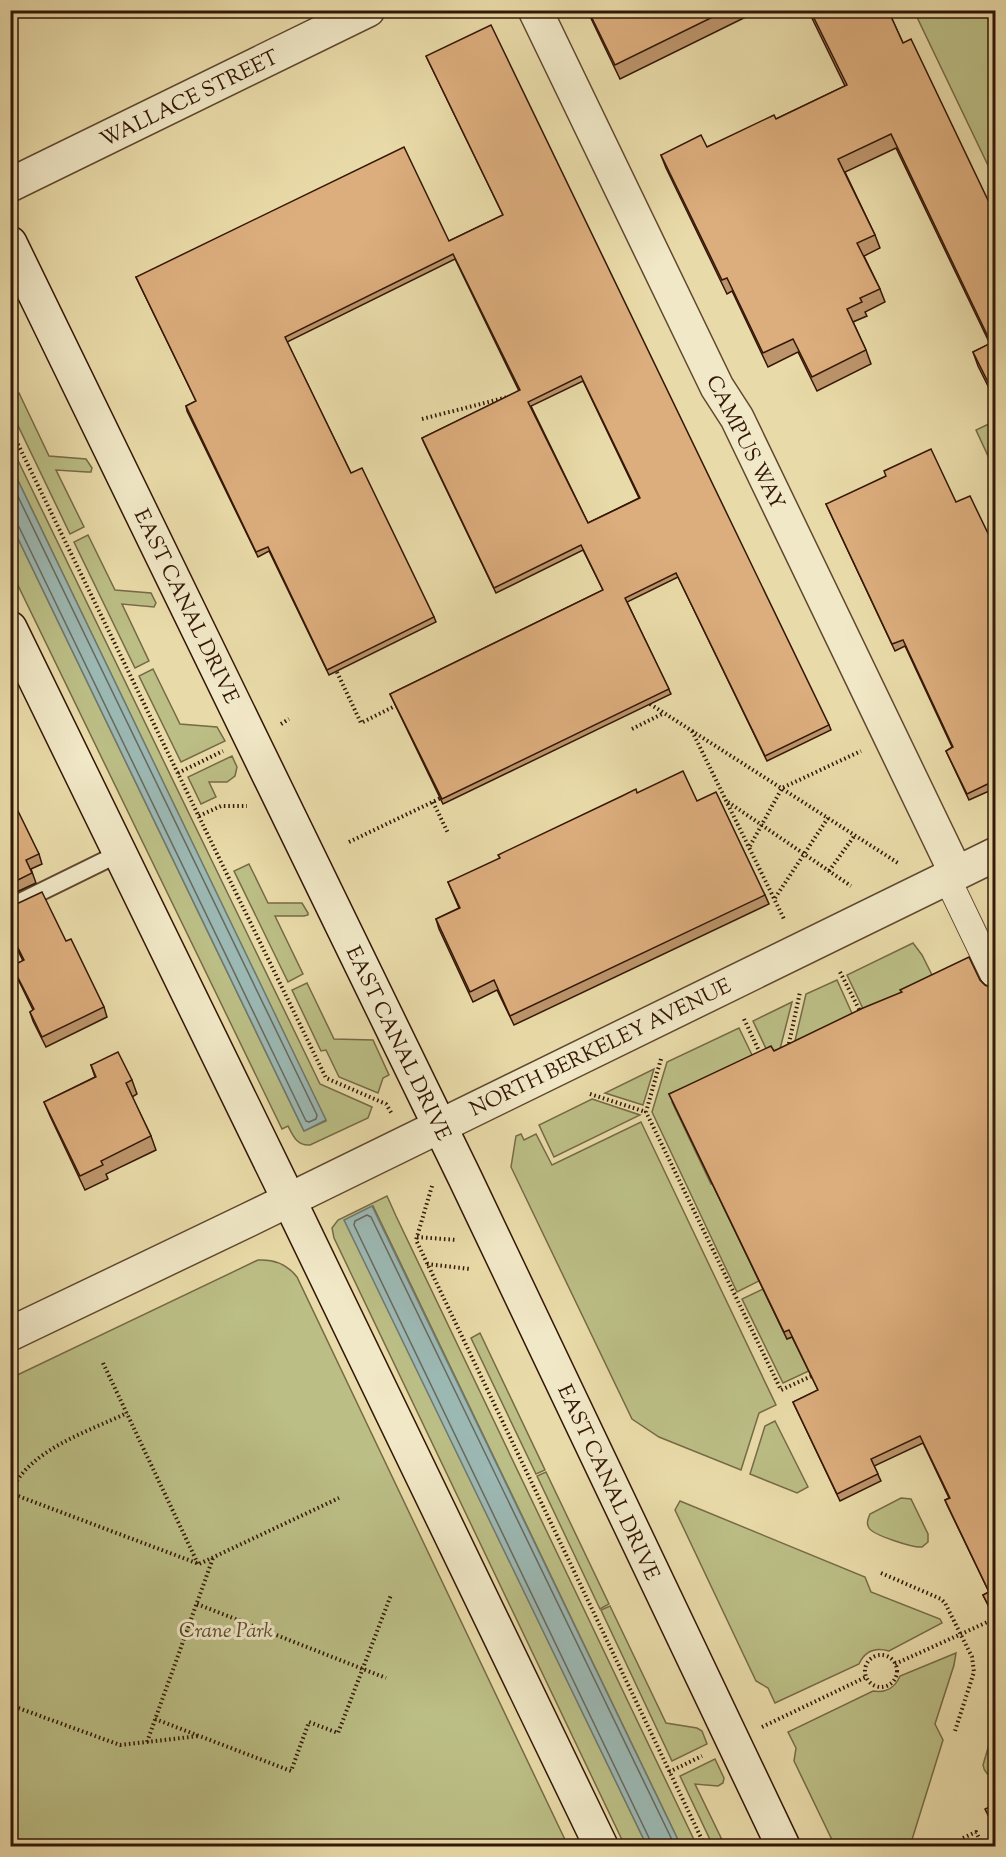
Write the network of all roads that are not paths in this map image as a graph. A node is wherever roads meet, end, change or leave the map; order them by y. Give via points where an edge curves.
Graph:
1 (368, 10) edge
2 (535, 10) edge
3 (10, 185) edge
4 (10, 243) edge
5 (10, 628) edge
6 (120, 853) junction
7 (996, 854) edge
8 (951, 876) junction
9 (10, 907) edge
10 (996, 980) edge
11 (440, 1126) junction
12 (290, 1200) junction
13 (10, 1334) edge
14 (601, 1846) edge
15 (783, 1846) edge

1 - 3 main road, WALLACE STREET
2 - 8 main road, CAMPUS WAY via 717,387 737,418
4 - 11 main road, EAST CANAL DRIVE
5 - 6 main road
6 - 9 lane
6 - 12 main road
7 - 8 main road, NORTH BERKELEY AVENUE
8 - 10 street, CAMPUS WAY
8 - 11 main road, NORTH BERKELEY AVENUE
11 - 12 main road, NORTH BERKELEY AVENUE
11 - 15 main road, EAST CANAL DRIVE
12 - 13 main road, NORTH BERKELEY AVENUE
12 - 14 main road

